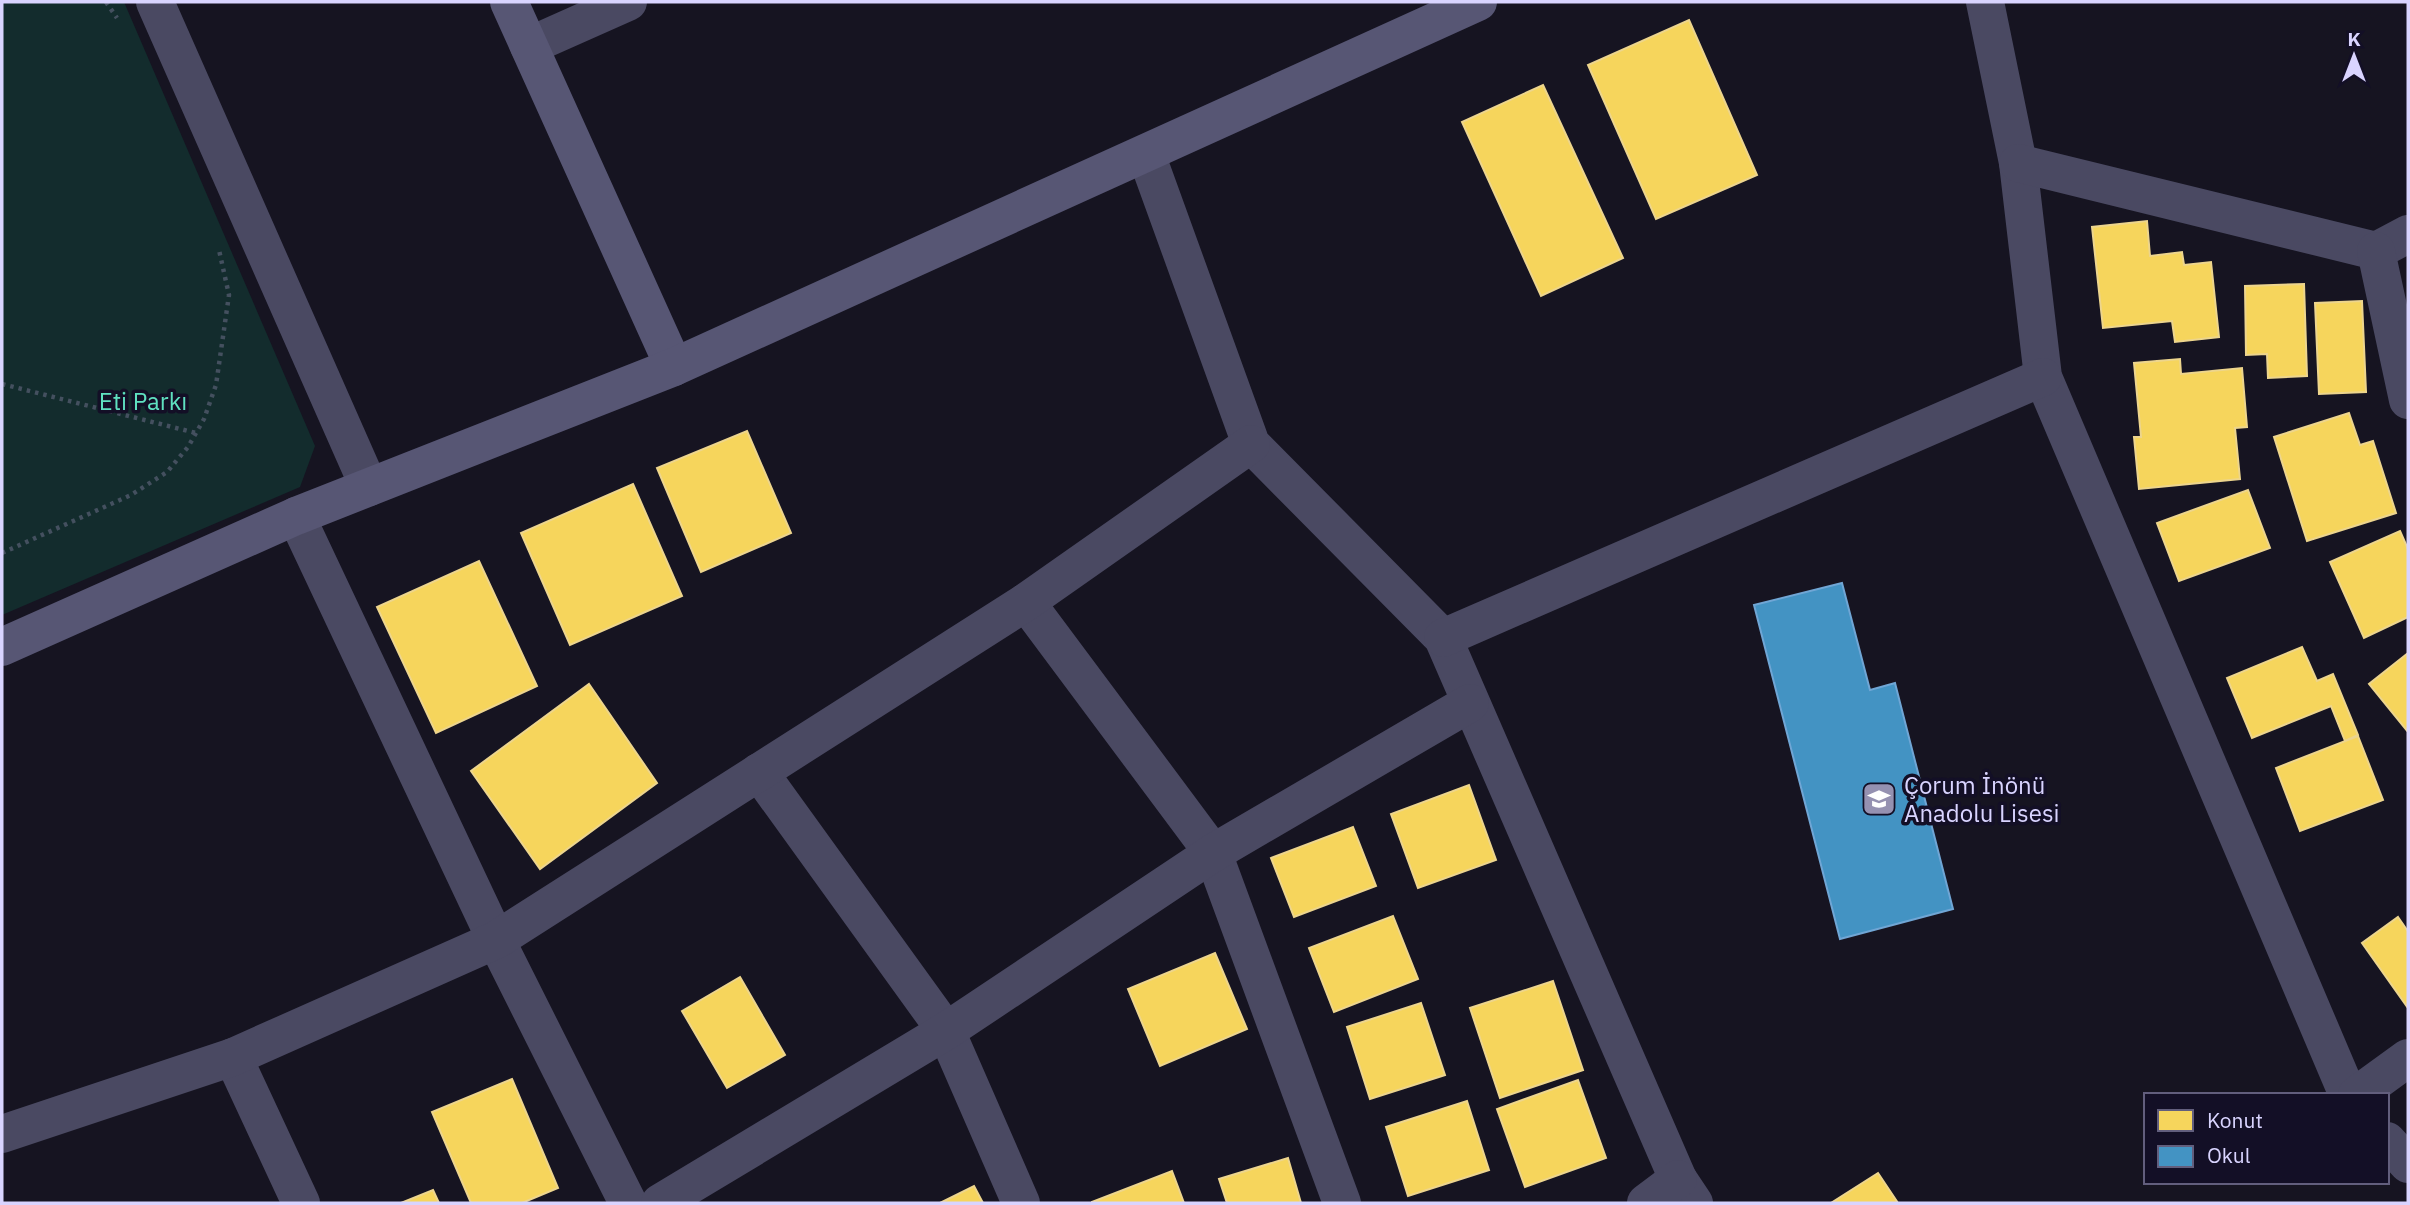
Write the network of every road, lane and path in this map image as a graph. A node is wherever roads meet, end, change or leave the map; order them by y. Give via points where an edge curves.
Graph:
1 (106, 2) edge
2 (155, 2) edge
3 (509, 2) edge
4 (628, 2) edge
5 (1990, 3) edge
6 (1465, 4) edge
7 (119, 22) dead end
8 (529, 46) junction
9 (1146, 154) junction
10 (2018, 163) junction
11 (2392, 242) edge
12 (217, 245) dead end
13 (674, 367) junction
14 (2043, 377) junction
15 (2, 384) edge
16 (2408, 400) edge
17 (196, 433) junction
18 (1251, 444) junction
19 (369, 487) junction
20 (296, 516) junction
21 (2, 553) edge
22 (1026, 602) junction
23 (1443, 638) junction
24 (2, 647) edge
25 (1470, 703) junction
26 (759, 772) junction
27 (1213, 853) junction
28 (496, 940) junction
29 (946, 1031) junction
30 (233, 1057) junction
31 (2408, 1058) edge
32 (2347, 1093) edge
33 (2360, 1093) edge
34 (2, 1134) edge
35 (2389, 1143) edge
36 (2408, 1164) edge
37 (1686, 1191) edge
38 (301, 1203) edge
39 (628, 1203) edge
40 (660, 1203) edge
41 (1021, 1203) edge
42 (1342, 1203) edge
43 (1646, 1203) edge

1 - 7 path
2 - 19 street
3 - 8 street
4 - 8 street
5 - 10 street
6 - 9 street
8 - 13 street
9 - 13 street
9 - 18 street
10 - 11 street
10 - 14 street
11 - 16 street
12 - 17 path via 229,295 216,385
13 - 19 street
14 - 23 street
14 - 32 street
15 - 17 path
17 - 21 path via 167,472 131,495
18 - 22 street
18 - 23 street
19 - 20 street
20 - 24 street
20 - 28 street
22 - 26 street
22 - 27 street
23 - 25 street
25 - 27 street
25 - 37 street
26 - 28 street
26 - 29 street
27 - 29 street
27 - 42 street
28 - 30 street
28 - 39 street
29 - 40 street
29 - 41 street
30 - 34 street
30 - 38 street
31 - 33 street
35 - 36 street
37 - 43 street

